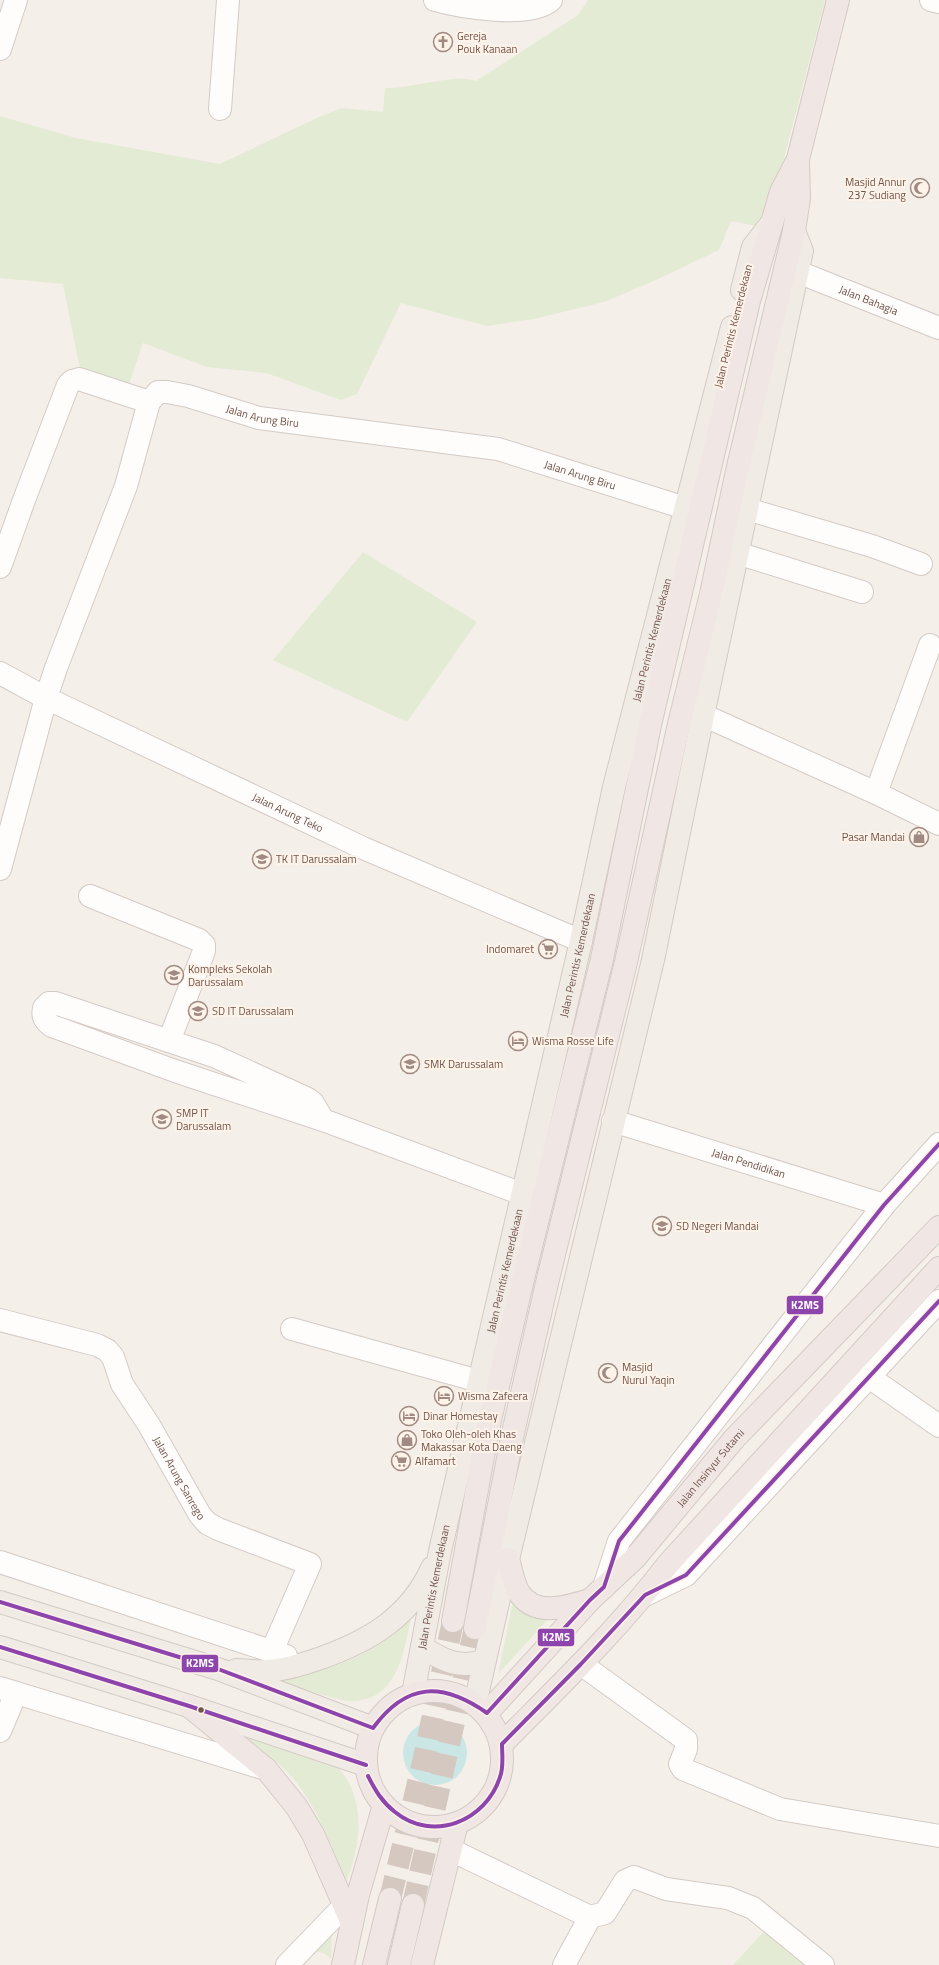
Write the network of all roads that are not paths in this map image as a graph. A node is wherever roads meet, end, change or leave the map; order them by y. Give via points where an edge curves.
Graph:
1 (16, 0) edge
2 (228, 0) edge
3 (551, 0) edge
4 (838, 0) edge
5 (932, 0) edge
6 (442, 1) edge
7 (939, 2) edge
8 (0, 49) edge
9 (220, 109) dead end
10 (798, 159) junction
11 (770, 225) junction
12 (794, 231) junction
13 (798, 272) junction
14 (939, 328) edge
15 (148, 402) junction
16 (685, 508) junction
17 (747, 509) junction
18 (738, 553) junction
19 (921, 564) dead end
20 (0, 567) edge
21 (862, 592) dead end
22 (930, 645) dead end
23 (0, 673) edge
24 (46, 698) junction
25 (703, 715) junction
26 (876, 793) junction
27 (939, 824) edge
28 (0, 869) edge
29 (90, 896) dead end
30 (581, 941) junction
31 (177, 1043) junction
32 (175, 1071) junction
33 (323, 1120) junction
34 (613, 1121) junction
35 (939, 1144) edge
36 (522, 1194) junction
37 (884, 1205) junction
38 (939, 1227) edge
39 (939, 1268) edge
40 (939, 1301) edge
41 (0, 1320) edge
42 (292, 1329) dead end
43 (870, 1377) junction
44 (479, 1381) junction
45 (939, 1426) edge
46 (443, 1544) junction
47 (508, 1558) junction
48 (0, 1562) edge
49 (597, 1594) junction
50 (645, 1595) junction
51 (0, 1602) edge
52 (453, 1621) tunnel mouth
53 (475, 1628) tunnel mouth
54 (0, 1647) edge
55 (422, 1647) junction
56 (272, 1651) junction
57 (485, 1660) junction
58 (306, 1663) junction
59 (582, 1664) junction
60 (218, 1669) junction
61 (8, 1690) edge
62 (413, 1694) junction
63 (188, 1706) junction
64 (481, 1709) junction
65 (373, 1728) junction
66 (0, 1731) edge
67 (502, 1744) junction
68 (366, 1765) junction
69 (266, 1769) junction
70 (384, 1805) junction
71 (457, 1823) junction
72 (939, 1836) edge
73 (452, 1850) junction
74 (390, 1899) tunnel mouth
75 (414, 1905) tunnel mouth
76 (348, 1914) junction
77 (590, 1917) junction
78 (287, 1965) edge
79 (293, 1965) edge
80 (312, 1965) edge
81 (343, 1965) edge
82 (374, 1965) edge
83 (399, 1965) edge
84 (422, 1965) edge
85 (564, 1965) edge
86 (822, 1965) edge

1 - 8 street
2 - 9 street
3 - 6 street via 533,7 500,10
4 - 10 highway, Jalan Perintis Kemerdekaan
5 - 7 street
10 - 11 highway, Jalan Perintis Kemerdekaan via 781,192
10 - 12 highway, Jalan Perintis Kemerdekaan via 799,198
11 - 16 main road, Jalan Perintis Kemerdekaan via 753,247
11 - 52 highway, Jalan Perintis Kemerdekaan via 749,301 680,590 602,959 492,1414
12 - 13 main road via 802,251
12 - 53 highway, Jalan Perintis Kemerdekaan via 624,970 513,1433
13 - 14 street, Jalan Bahagia
13 - 17 main road
15 - 16 street, Jalan Arung Biru via 158,392 167,392 259,418 498,449
15 - 20 street via 79,379 68,385
15 - 24 street via 126,486
16 - 30 main road, Jalan Perintis Kemerdekaan via 614,787
17 - 18 main road
17 - 19 street via 872,546
18 - 21 street
18 - 25 main road
22 - 26 street
23 - 24 street, Jalan Arung Teko
24 - 28 street
24 - 30 street, Jalan Arung Teko via 363,848
25 - 26 street
25 - 34 main road via 653,960
26 - 27 street
29 - 31 street via 199,940 204,945
30 - 36 main road, Jalan Perintis Kemerdekaan
31 - 32 street
31 - 32 street via 55,1003 49,1003 44,1008 45,1020 52,1026
31 - 33 street via 214,1056 308,1099
32 - 33 street
33 - 36 street
34 - 37 street, Jalan Pendidikan
34 - 47 main road
35 - 37 street
36 - 44 main road, Jalan Perintis Kemerdekaan
37 - 49 street via 619,1541
38 - 49 highway, Jalan Insinyur Sutami via 734,1440 635,1558
39 - 50 highway via 668,1564
40 - 43 street
41 - 56 street, Jalan Arung Sanrego via 97,1345 107,1350 113,1357 122,1384 149,1425 200,1516 218,1529 310,1564
42 - 44 street
43 - 45 street
43 - 50 street via 686,1575
44 - 46 main road, Jalan Perintis Kemerdekaan
46 - 55 main road, Jalan Perintis Kemerdekaan
46 - 58 main road via 425,1583 397,1616 373,1635 349,1648
47 - 49 highway via 519,1593 537,1607 564,1608
47 - 57 main road
48 - 56 street
49 - 64 highway, Jalan Insinyur Sutami
50 - 59 highway
51 - 60 main road
54 - 63 main road
55 - 57 main road via 456,1664 474,1665
55 - 62 main road, Jalan Perintis Kemerdekaan
56 - 58 street
57 - 64 main road
58 - 60 main road via 267,1671
59 - 67 highway
59 - 72 street via 686,1740 686,1749 680,1764 683,1770 780,1809
60 - 65 main road
61 - 66 street
61 - 69 street
62 - 64 highway via 434,1691 449,1693 466,1698
62 - 65 highway via 386,1711
63 - 68 main road
63 - 69 highway
64 - 67 highway
65 - 68 highway via 366,1753
67 - 71 highway via 503,1764 491,1796 476,1812
68 - 70 highway via 372,1787
69 - 76 highway via 296,1806 313,1834
70 - 71 highway via 402,1819 418,1825 435,1827
70 - 76 highway via 358,1895
71 - 73 highway
73 - 77 street
73 - 84 highway
74 - 82 highway
75 - 83 highway
76 - 78 street
76 - 81 highway
77 - 85 street
77 - 86 street via 605,1913 624,1881 634,1877 666,1889 728,1898 753,1908
79 - 80 street via 299,1962

